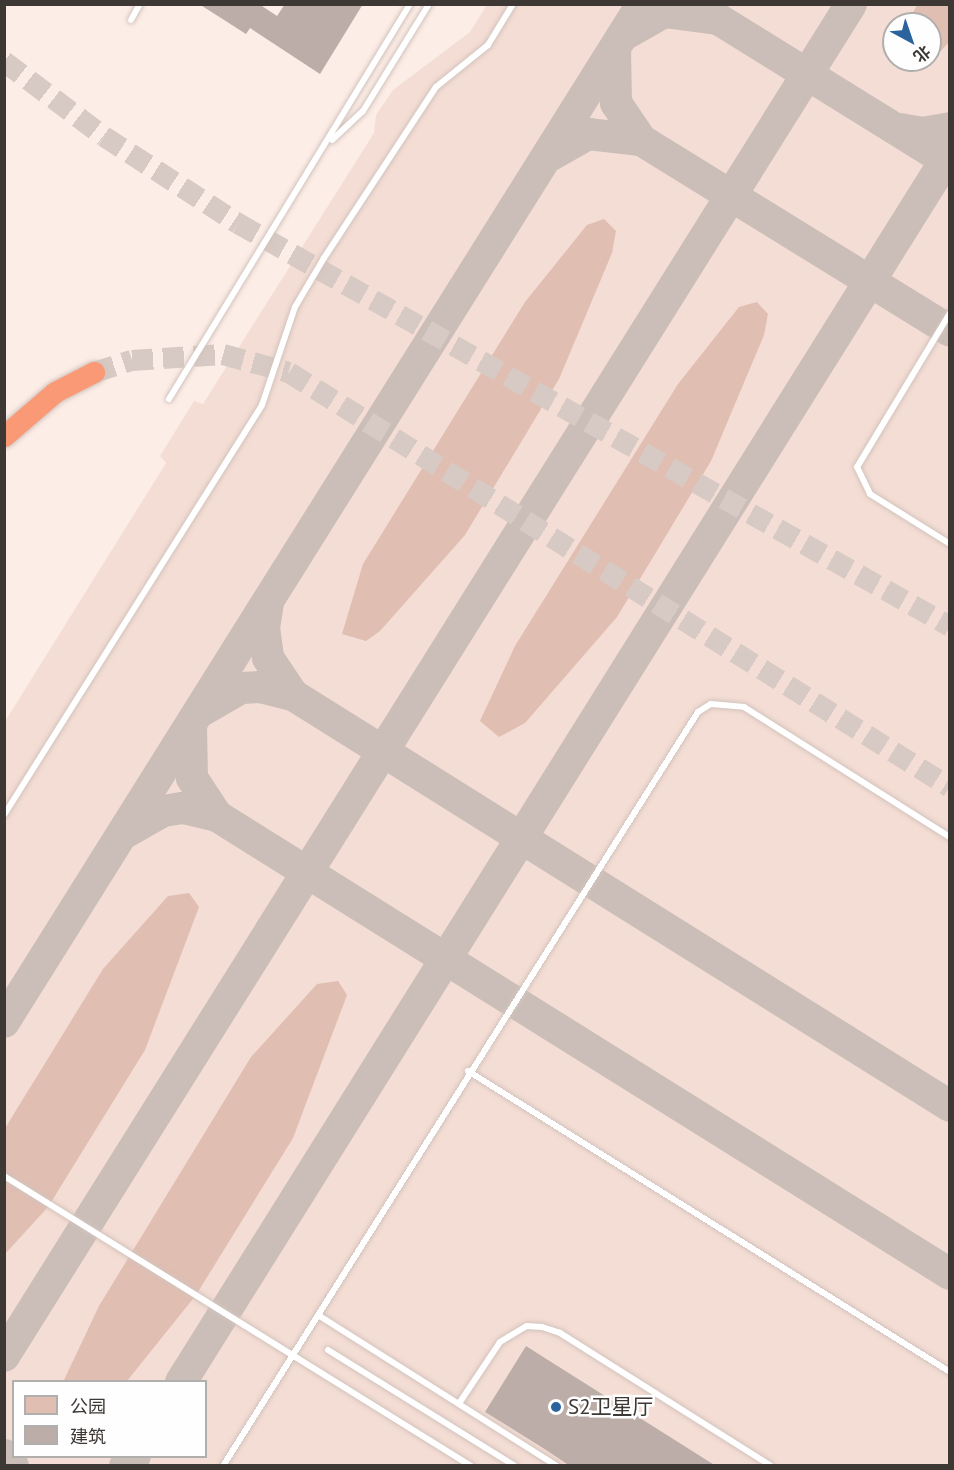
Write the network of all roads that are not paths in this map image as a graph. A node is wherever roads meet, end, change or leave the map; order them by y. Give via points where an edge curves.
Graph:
1 (140, 4) edge
2 (410, 4) edge
3 (429, 4) edge
4 (513, 4) edge
5 (131, 20) dead end
6 (330, 143) junction
7 (950, 313) edge
8 (94, 372) tunnel mouth
9 (169, 399) dead end
10 (4, 436) edge
11 (950, 544) edge
12 (4, 815) edge
13 (950, 837) edge
14 (468, 1071) junction
15 (4, 1176) edge
16 (318, 1315) junction
17 (328, 1350) dead end
18 (292, 1353) junction
19 (950, 1372) edge
20 (460, 1402) junction
21 (223, 1466) edge
22 (471, 1466) edge
23 (515, 1466) edge
24 (557, 1466) edge
25 (771, 1466) edge

1 - 5 lane
2 - 6 lane via 348,99
3 - 6 lane via 363,111
4 - 12 lane via 488,45 436,87 329,249 295,307 262,405
6 - 9 lane
7 - 11 lane via 856,467 870,494
8 - 10 highway via 55,392
13 - 14 lane via 744,707 711,704 686,728
14 - 16 lane
14 - 19 lane
15 - 18 lane
16 - 18 lane
16 - 20 lane
17 - 23 lane
18 - 21 lane
18 - 22 lane
20 - 24 lane
20 - 25 lane via 500,1342 527,1326 542,1327 560,1333

